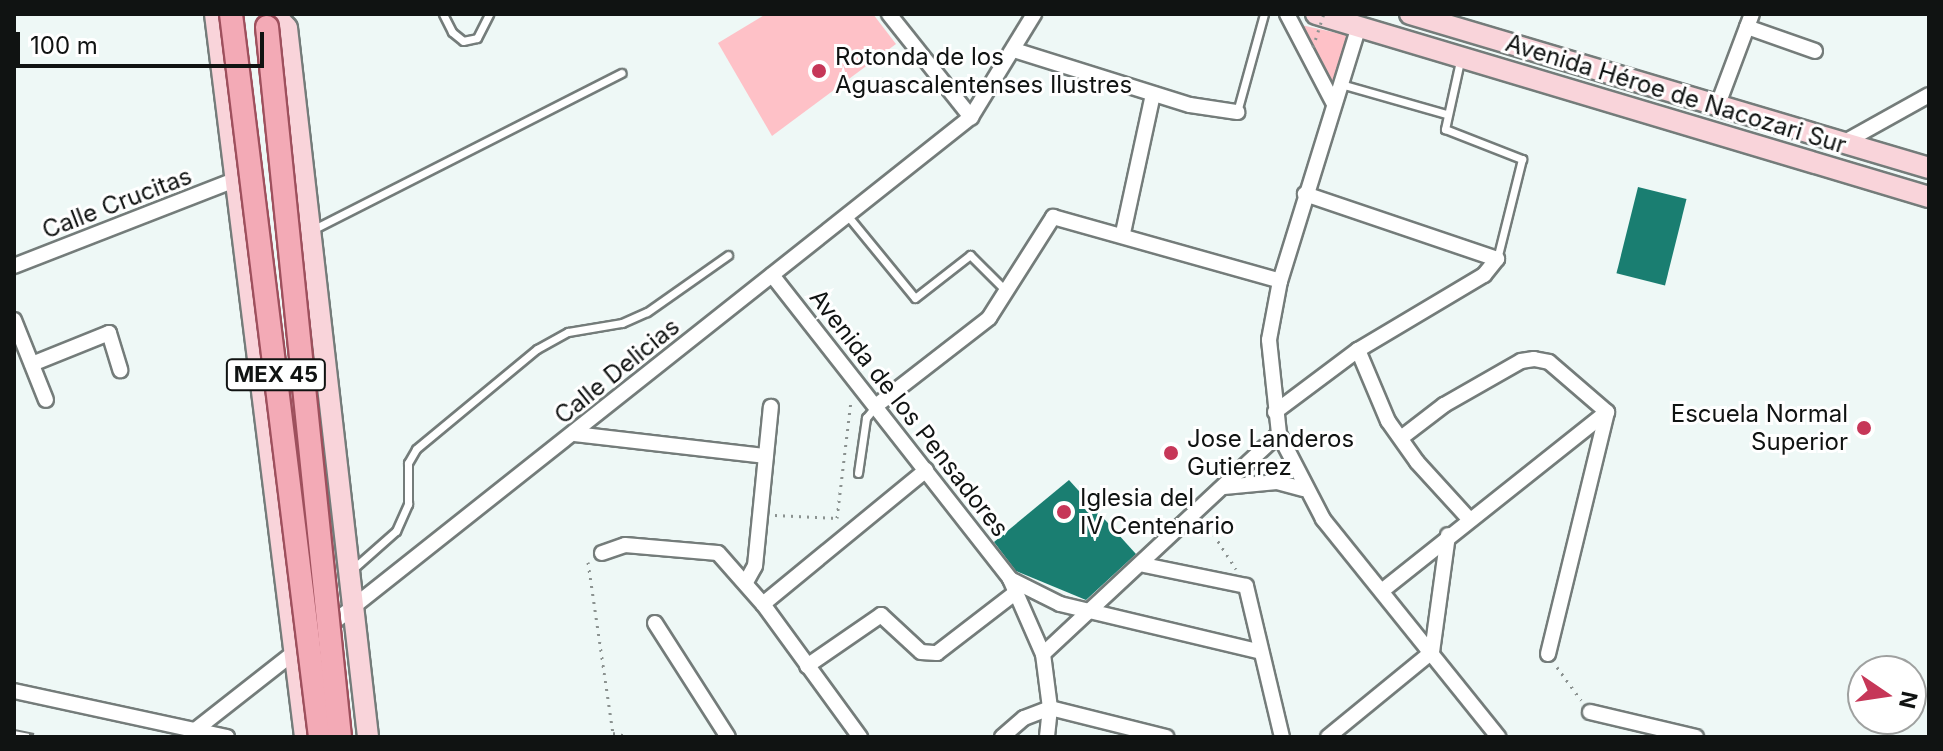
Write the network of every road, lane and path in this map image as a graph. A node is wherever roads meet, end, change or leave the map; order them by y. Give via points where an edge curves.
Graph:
1 (215, 14) edge
2 (231, 14) edge
3 (443, 14) edge
4 (489, 14) edge
5 (889, 14) edge
6 (1034, 14) edge
7 (1264, 14) edge
8 (1287, 14) edge
9 (1316, 14) edge
10 (1324, 14) edge
11 (1410, 14) edge
12 (1454, 20) edge
13 (271, 21) edge
14 (1750, 21) edge
15 (1359, 26) junction
16 (1014, 50) junction
17 (1326, 50) dead end
18 (1815, 51) dead end
19 (1461, 57) junction
20 (622, 73) dead end
21 (1341, 84) junction
22 (1153, 94) junction
23 (1929, 95) edge
24 (1334, 104) junction
25 (1717, 107) junction
26 (1237, 112) joint
27 (1446, 114) junction
28 (971, 117) junction
29 (1843, 143) junction
30 (1929, 168) edge
31 (235, 180) junction
32 (1305, 194) junction
33 (1929, 197) edge
34 (847, 215) junction
35 (310, 231) junction
36 (1123, 233) junction
37 (728, 255) dead end
38 (1497, 259) junction
39 (14, 266) edge
40 (772, 275) junction
41 (1280, 281) junction
42 (1009, 294) junction
43 (14, 320) edge
44 (1358, 350) junction
45 (32, 364) junction
46 (120, 370) dead end
47 (853, 377) junction
48 (46, 400) dead end
49 (877, 405) junction
50 (771, 407) dead end
51 (1275, 412) junction
52 (1607, 412) junction
53 (575, 434) junction
54 (1279, 434) junction
55 (1401, 438) junction
56 (766, 456) junction
57 (926, 470) junction
58 (858, 473) dead end
59 (1224, 487) junction
60 (1303, 489) junction
61 (1199, 510) junction
62 (760, 514) junction
63 (1469, 519) junction
64 (1448, 535) junction
65 (602, 553) joint
66 (1144, 565) junction
67 (349, 572) junction
68 (746, 582) junction
69 (1013, 586) junction
70 (1246, 586) junction
71 (1383, 590) junction
72 (763, 604) junction
73 (353, 609) junction
74 (1092, 611) junction
75 (655, 623) dead end
76 (1258, 651) junction
77 (294, 652) junction
78 (1432, 652) junction
79 (1043, 654) junction
80 (1548, 654) joint
81 (807, 666) junction
82 (362, 683) junction
83 (14, 691) edge
84 (299, 694) junction
85 (1050, 708) junction
86 (1590, 712) joint
87 (194, 731) junction
88 (227, 737) edge
89 (305, 737) edge
90 (320, 737) edge
91 (340, 737) edge
92 (368, 737) edge
93 (632, 737) edge
94 (728, 737) edge
95 (860, 737) edge
96 (1002, 737) edge
97 (1047, 737) edge
98 (1166, 737) edge
99 (1282, 737) edge
100 (1328, 737) edge
101 (1498, 737) edge
102 (1696, 737) edge

1 - 31 main road
2 - 90 main road, MEX 45, bridge
3 - 4 lane via 463,41 477,38
5 - 28 street
6 - 16 street, Calle Delicias
7 - 26 lane
8 - 24 street
9 - 15 main road, Avenida Héroe de Nacozari Sur
10 - 17 path, bridge via 1313,47
11 - 12 main road, Avenida Héroe de Nacozari Sur
12 - 25 main road, Avenida Héroe de Nacozari Sur
13 - 35 main road via 287,28
13 - 91 main road, MEX 45, bridge
14 - 18 street
14 - 25 street
15 - 19 main road, Avenida Héroe de Nacozari Sur
15 - 21 street
16 - 22 street
16 - 28 street, Calle Delicias
19 - 27 lane
19 - 33 main road, Avenida Héroe de Nacozari Sur
20 - 35 lane
21 - 24 street
21 - 27 lane
22 - 26 street
22 - 36 street
23 - 29 street
24 - 32 street
25 - 29 main road, Avenida Héroe de Nacozari Sur
27 - 38 lane via 1445,129 1451,135 1522,159
28 - 34 street, Calle Delicias
29 - 30 main road, Avenida Héroe de Nacozari Sur
31 - 39 street, Calle Crucitas
31 - 77 main road
32 - 38 street
32 - 41 street
34 - 40 street, Calle Delicias
34 - 42 lane via 915,298 970,255
35 - 67 main road
36 - 41 street
36 - 42 street via 1053,217
37 - 67 lane via 647,312 622,323 568,332 537,349 416,449 408,463 408,504 396,531
38 - 44 street via 1484,275
40 - 47 street, Avenida de los Pensadores
40 - 53 street, Calle Delicias
41 - 51 street via 1269,340
42 - 49 street via 989,318
43 - 45 street
44 - 51 street
44 - 55 street via 1388,421
45 - 46 street via 109,333
45 - 48 street
47 - 49 street, Avenida de los Pensadores
47 - 62 path via 837,518
49 - 57 street, Avenida de los Pensadores
49 - 58 lane via 866,418
50 - 56 street
51 - 54 street
52 - 55 street via 1549,362 1521,361 1444,405
52 - 63 street
52 - 80 street
53 - 56 street
53 - 73 street, Calle Delicias
54 - 59 street
54 - 60 street
55 - 63 street
56 - 62 street
57 - 69 street, Avenida de los Pensadores
57 - 72 street
59 - 60 street via 1277,482
59 - 61 street
60 - 71 street
61 - 66 street
61 - 70 path
62 - 68 street via 755,566
63 - 64 street
64 - 71 street
64 - 78 street
65 - 68 street via 625,545 718,553
65 - 93 path via 585,564 607,703 613,733
66 - 70 street
66 - 74 street
67 - 73 main road
68 - 72 street
69 - 74 street, Avenida de los Pensadores
69 - 79 street, Avenida de los Pensadores
69 - 81 street via 937,653 921,652 881,615
70 - 76 street
71 - 78 street
72 - 81 street
73 - 77 street, Calle Delicias
73 - 82 main road
74 - 76 street, Avenida de los Pensadores
74 - 79 street
75 - 94 street
76 - 99 street
77 - 84 main road
77 - 87 street, Calle Delicias
78 - 100 street
78 - 101 street
79 - 85 street, Avenida de los Pensadores
80 - 86 path
81 - 95 street
82 - 84 main road via 339,705 314,703
82 - 92 main road
83 - 87 street
84 - 89 main road
85 - 96 street via 1024,718
85 - 97 street, Avenida de los Pensadores
85 - 98 street
86 - 102 street
87 - 88 street

